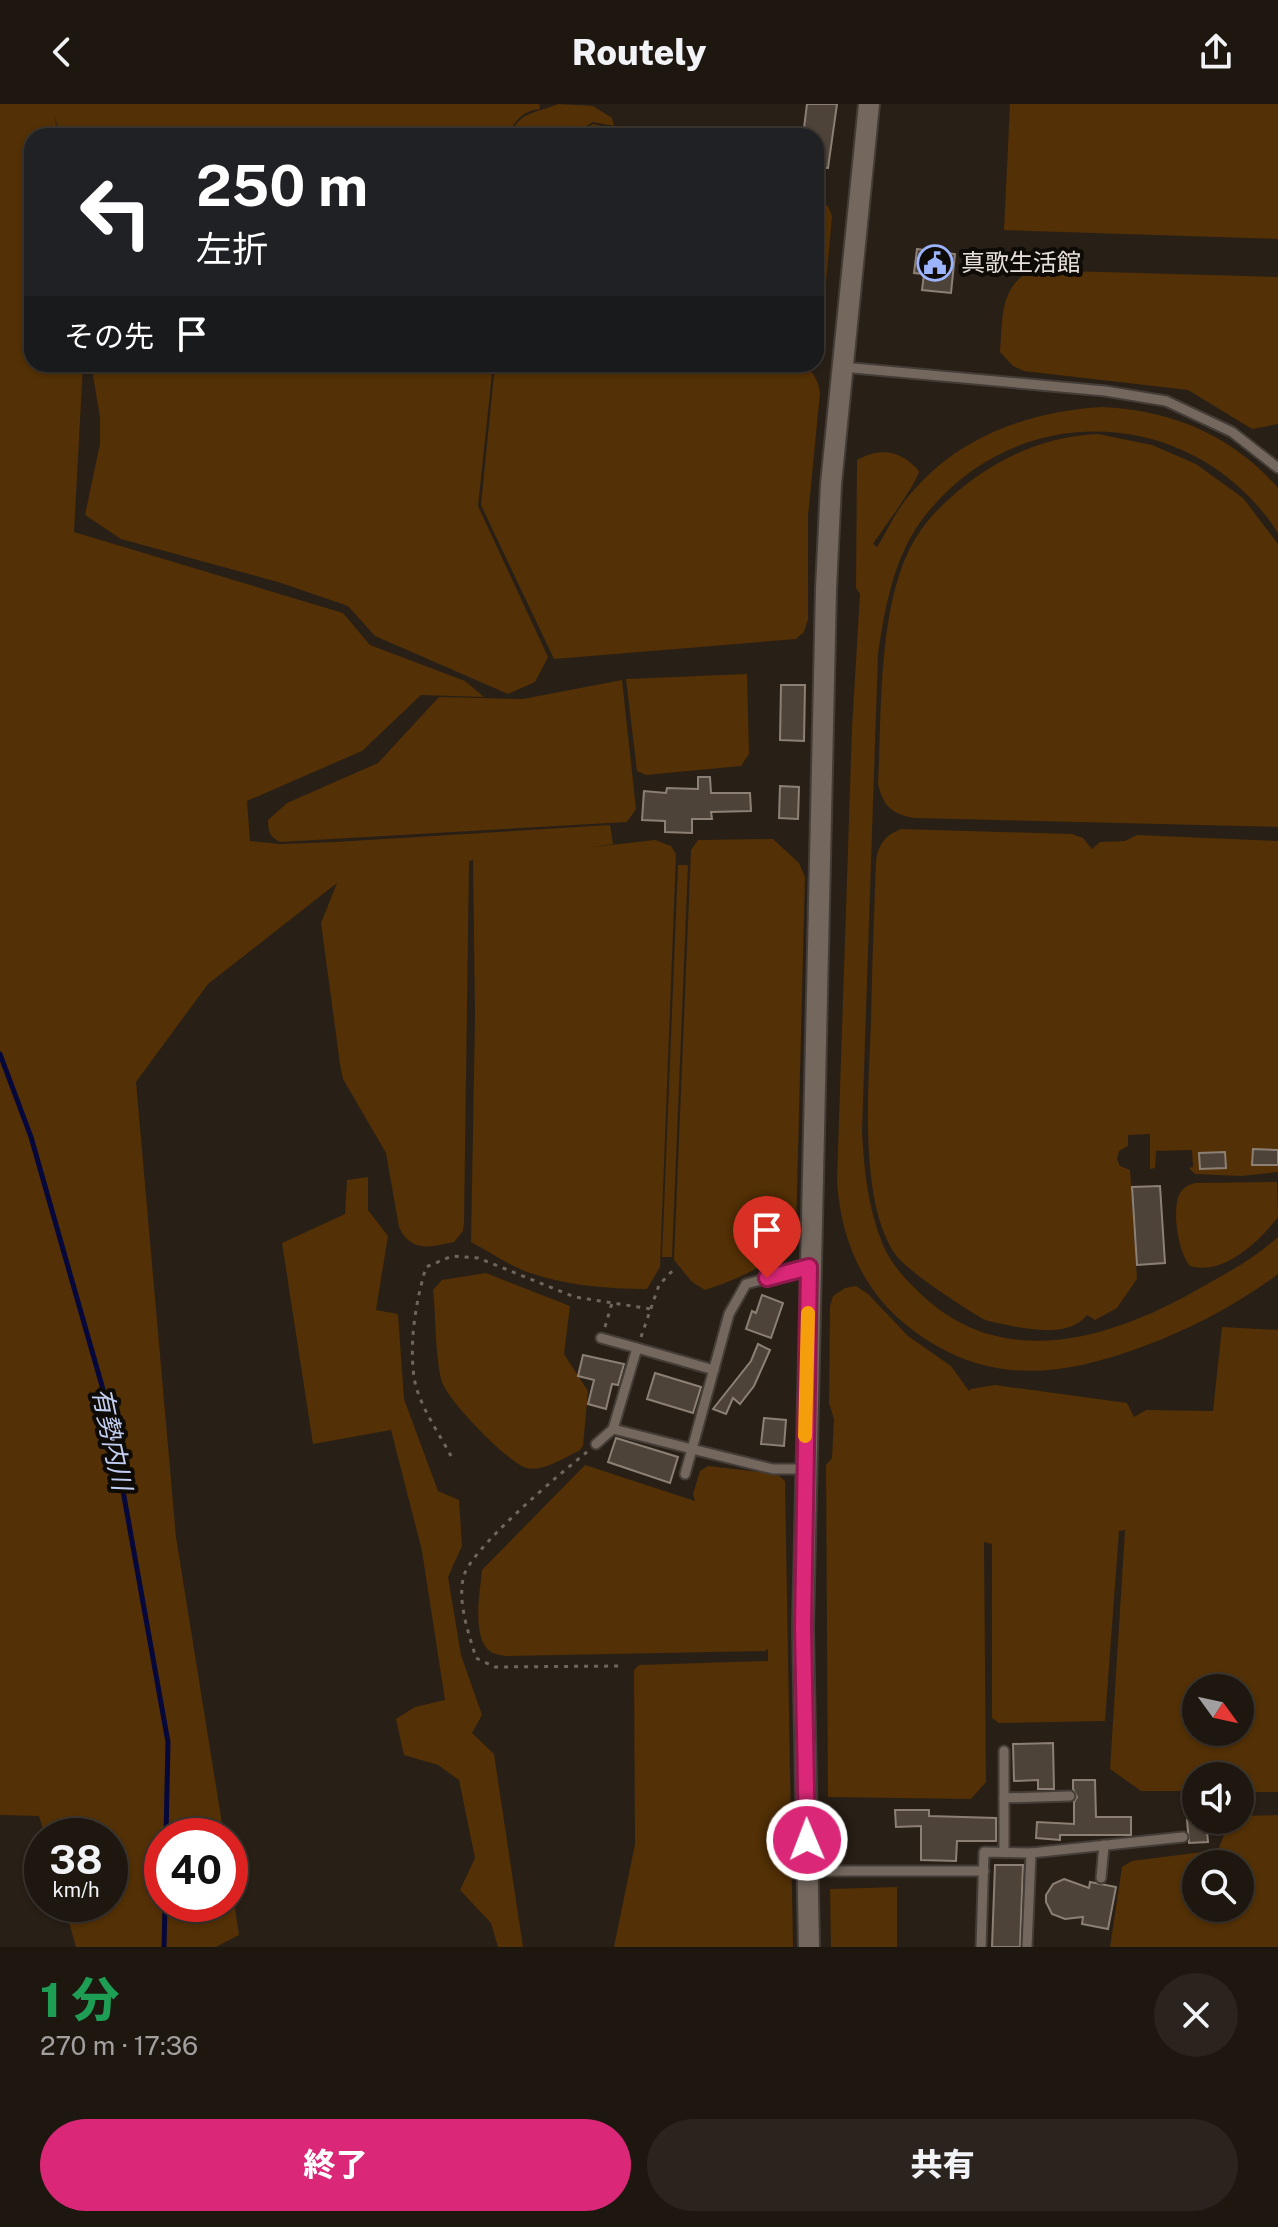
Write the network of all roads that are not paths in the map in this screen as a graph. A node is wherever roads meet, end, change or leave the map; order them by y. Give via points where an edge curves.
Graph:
1 (869, 104) edge
2 (842, 367) junction
3 (1278, 468) edge
4 (809, 1267) junction
5 (601, 1338) road end
6 (637, 1348) junction
7 (714, 1370) junction
8 (613, 1429) junction
9 (596, 1444) road end
10 (692, 1449) junction
11 (805, 1469) junction
12 (685, 1474) dead end
13 (1004, 1751) dead end
14 (1070, 1796) dead end
15 (1004, 1798) junction
16 (1183, 1837) dead end
17 (1104, 1845) junction
18 (1004, 1852) junction
19 (1031, 1853) junction
20 (808, 1871) junction
21 (984, 1871) junction
22 (1101, 1878) dead end
23 (809, 1947) edge
24 (981, 1947) edge
25 (1027, 1947) edge

1 - 2 street
2 - 3 lane via 1166,401 1232,432
2 - 4 street via 826,589
4 - 7 lane via 746,1284 729,1314
4 - 11 street
5 - 6 lane
6 - 7 lane
6 - 8 lane
7 - 10 lane
8 - 9 lane
8 - 10 lane
10 - 11 lane via 773,1469
10 - 12 lane
11 - 20 street
13 - 15 lane
14 - 15 lane
15 - 18 lane
16 - 17 lane
17 - 19 lane
17 - 22 lane
18 - 19 lane
18 - 21 lane via 984,1852
19 - 25 lane
20 - 21 lane
20 - 23 street
21 - 24 lane

